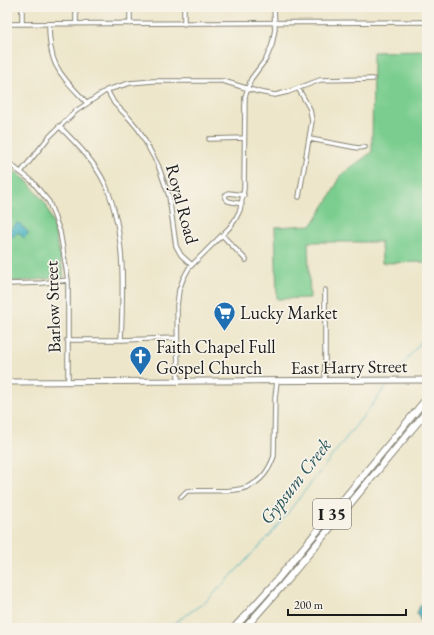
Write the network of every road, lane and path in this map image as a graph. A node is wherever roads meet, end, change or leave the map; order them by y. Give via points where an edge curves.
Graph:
1 (22, 7) edge
2 (76, 7) edge
3 (130, 7) edge
4 (184, 7) edge
5 (274, 7) edge
6 (427, 22) edge
7 (7, 24) edge
8 (22, 24) junction
9 (49, 24) junction
10 (76, 24) junction
11 (130, 24) junction
12 (184, 24) junction
13 (275, 24) junction
14 (373, 80) dead end
15 (247, 88) junction
16 (298, 88) junction
17 (107, 90) junction
18 (87, 104) junction
19 (59, 126) junction
20 (244, 138) junction
21 (209, 139) dead end
22 (310, 139) junction
23 (365, 147) dead end
24 (7, 162) edge
25 (22, 172) junction
26 (244, 195) junction
27 (299, 197) dead end
28 (242, 204) junction
29 (222, 235) junction
30 (246, 260) dead end
31 (192, 265) junction
32 (68, 280) junction
33 (7, 284) edge
34 (325, 290) dead end
35 (178, 338) junction
36 (67, 340) junction
37 (122, 340) junction
38 (427, 380) edge
39 (276, 381) junction
40 (325, 381) junction
41 (7, 382) edge
42 (68, 382) junction
43 (178, 382) junction
44 (427, 398) edge
45 (427, 411) edge
46 (181, 497) dead end
47 (234, 628) edge
48 (245, 628) edge

1 - 8 street
2 - 10 street
3 - 11 street
4 - 12 street
5 - 13 street
6 - 13 street
7 - 8 street
8 - 9 street
9 - 10 street
9 - 18 street via 49,46 56,67
10 - 11 street
11 - 12 street
12 - 13 street
13 - 15 street via 268,54
14 - 16 street via 320,80
15 - 16 street via 275,95
15 - 17 street via 223,81 153,81 130,83
15 - 20 street via 244,103
16 - 22 street via 312,115
17 - 18 street
17 - 31 street, Royal Road via 114,103 139,130 158,165 169,196 176,246
18 - 19 street
19 - 25 street
19 - 37 street via 92,163 106,186 110,199 121,248
20 - 21 street
20 - 26 street
22 - 23 street
22 - 27 street
24 - 25 street, Barlow Street
25 - 32 street, Barlow Street via 49,202 60,232
26 - 28 street
26 - 28 street via 228,193 225,198
28 - 29 street via 235,220
29 - 30 street
29 - 31 street
31 - 35 street via 179,290
32 - 33 street
32 - 36 street, Barlow Street
34 - 40 street
35 - 37 street
35 - 43 street
36 - 37 street
36 - 42 street, Barlow Street
38 - 40 main road, East Harry Street
39 - 40 main road, East Harry Street
39 - 43 main road, East Harry Street
39 - 46 street via 274,456 262,478 245,489 187,491
41 - 42 main road, East Harry Street
42 - 43 main road, East Harry Street
44 - 47 highway, I 35 via 272,586
45 - 48 highway, I 35

